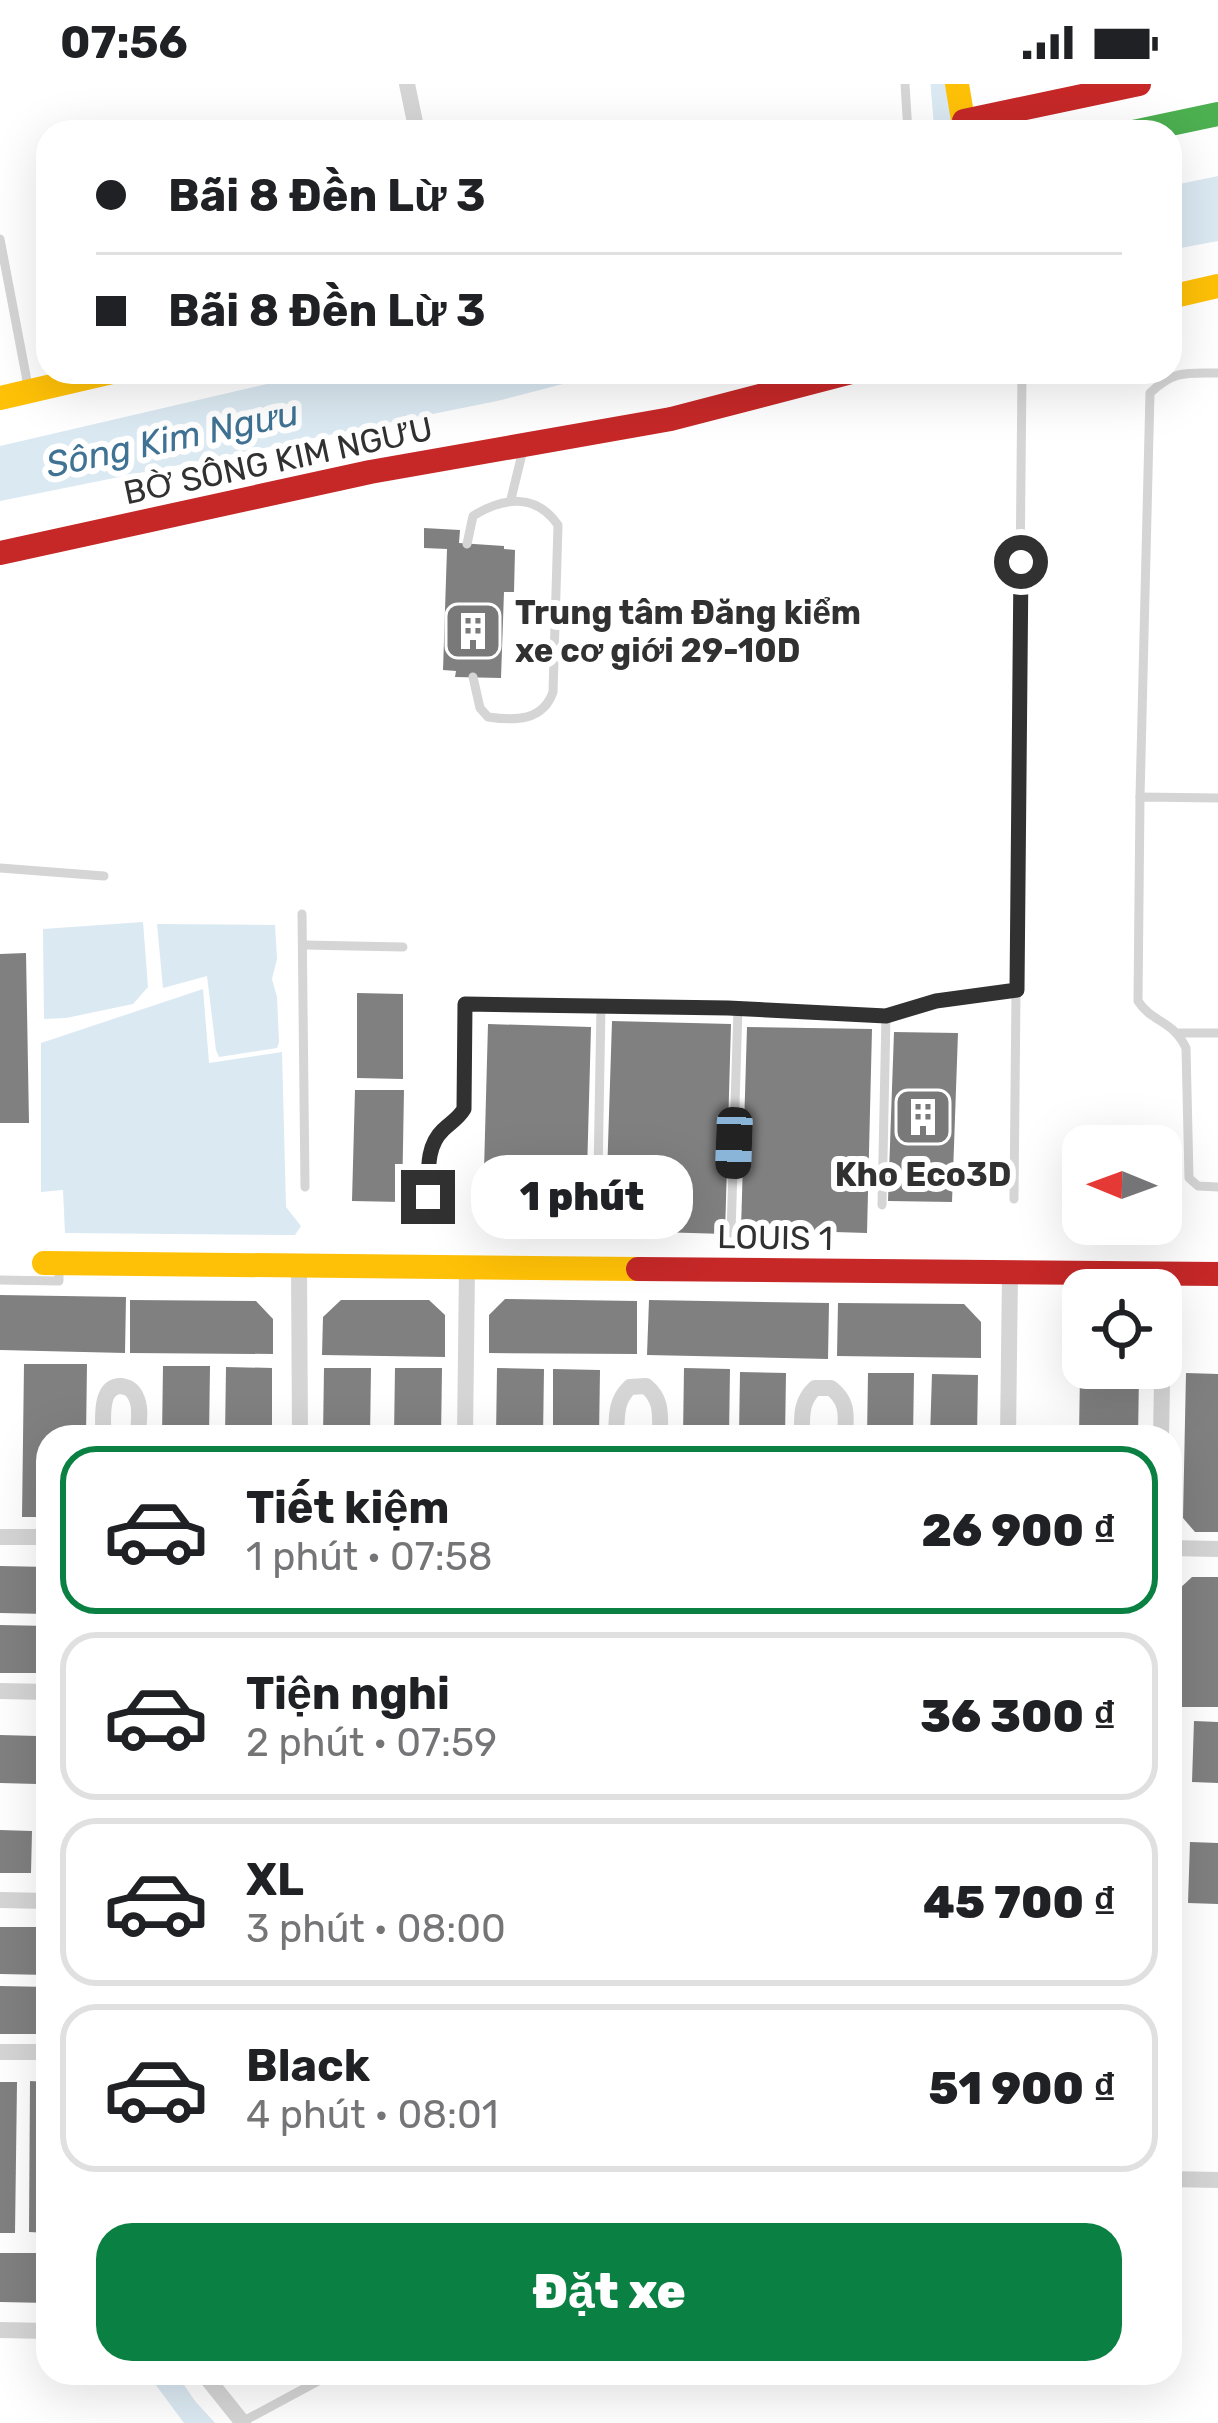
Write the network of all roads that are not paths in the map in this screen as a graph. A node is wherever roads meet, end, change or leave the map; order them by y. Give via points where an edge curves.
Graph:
1 (406, 84) edge
2 (905, 84) edge
3 (957, 84) edge
4 (1138, 84) edge
5 (1218, 114) edge
6 (415, 120) edge
7 (907, 120) edge
8 (963, 120) edge
9 (992, 120) edge
10 (1182, 122) edge
11 (0, 239) edge
12 (1218, 286) edge
13 (1182, 294) edge
14 (1182, 373) edge
15 (1218, 374) edge
16 (63, 384) edge
17 (806, 384) edge
18 (1022, 384) edge
19 (1160, 384) edge
20 (30, 392) junction
21 (0, 398) edge
22 (524, 445) junction
23 (511, 499) junction
24 (467, 544) dead end
25 (0, 553) edge
26 (473, 677) dead end
27 (1140, 797) junction
28 (1218, 798) edge
29 (0, 868) edge
30 (104, 876) dead end
31 (302, 914) dead end
32 (304, 945) junction
33 (404, 947) dead end
34 (1017, 990) junction
35 (601, 1006) junction
36 (738, 1009) junction
37 (886, 1016) junction
38 (1179, 1033) junction
39 (1218, 1033) edge
40 (305, 1186) dead end
41 (1218, 1187) edge
42 (428, 1197) dead end
43 (1014, 1199) dead end
44 (883, 1205) dead end
45 (506, 1226) dead end
46 (731, 1233) dead end
47 (51, 1263) joint
48 (299, 1265) junction
49 (467, 1267) junction
50 (1010, 1272) junction
51 (1062, 1273) edge
52 (1182, 1274) edge
53 (1218, 1274) edge
54 (0, 1280) edge
55 (1162, 1389) edge
56 (104, 1425) edge
57 (138, 1425) edge
58 (300, 1425) edge
59 (465, 1425) edge
60 (616, 1425) edge
61 (659, 1425) edge
62 (802, 1425) edge
63 (845, 1425) edge
64 (1008, 1425) edge
65 (1161, 1425) edge
66 (0, 1537) edge
67 (36, 1537) edge
68 (1182, 1548) edge
69 (1218, 1549) edge
70 (0, 1691) edge
71 (36, 1692) edge
72 (0, 1900) edge
73 (36, 1901) edge
74 (0, 2052) edge
75 (36, 2052) edge
76 (1182, 2179) edge
77 (1218, 2180) edge
78 (0, 2330) edge
79 (36, 2331) edge
80 (212, 2385) edge
81 (311, 2385) edge
82 (242, 2423) edge

1 - 6 street
2 - 7 lane
3 - 8 street
4 - 9 street
5 - 10 street
11 - 20 lane
12 - 13 street
14 - 15 lane
16 - 20 street
17 - 22 street, BỜ SÔNG KIM NGƯU
18 - 34 lane
19 - 27 lane via 1150,393
20 - 21 street
22 - 23 lane
22 - 25 street, BỜ SÔNG KIM NGƯU
23 - 24 lane via 473,516
23 - 26 lane via 549,512 558,525 553,692 526,718 488,717
27 - 28 lane
27 - 38 lane via 1138,1001
29 - 30 lane
31 - 32 lane
32 - 33 lane
32 - 40 lane
34 - 37 lane
34 - 43 lane
35 - 36 lane
35 - 42 lane via 465,1004 464,1109 431,1147
35 - 45 lane via 597,1230
36 - 37 lane
36 - 46 lane
37 - 44 lane
38 - 39 lane
38 - 41 lane via 1190,1178
47 - 48 street, LOUIS 1
47 - 54 lane via 59,1281
48 - 49 street, LOUIS 1
48 - 58 street
49 - 50 street, LOUIS 1
49 - 59 street
50 - 51 street, LOUIS 1
50 - 64 street
52 - 53 street, LOUIS 1
55 - 65 street
56 - 57 street via 108,1391 116,1386 134,1392
60 - 61 street via 620,1396 646,1386 657,1395
62 - 63 street via 815,1388 842,1396
66 - 67 street
68 - 69 street
70 - 71 street
72 - 73 street
74 - 75 street
76 - 77 street
78 - 79 street
80 - 82 street
81 - 82 lane

